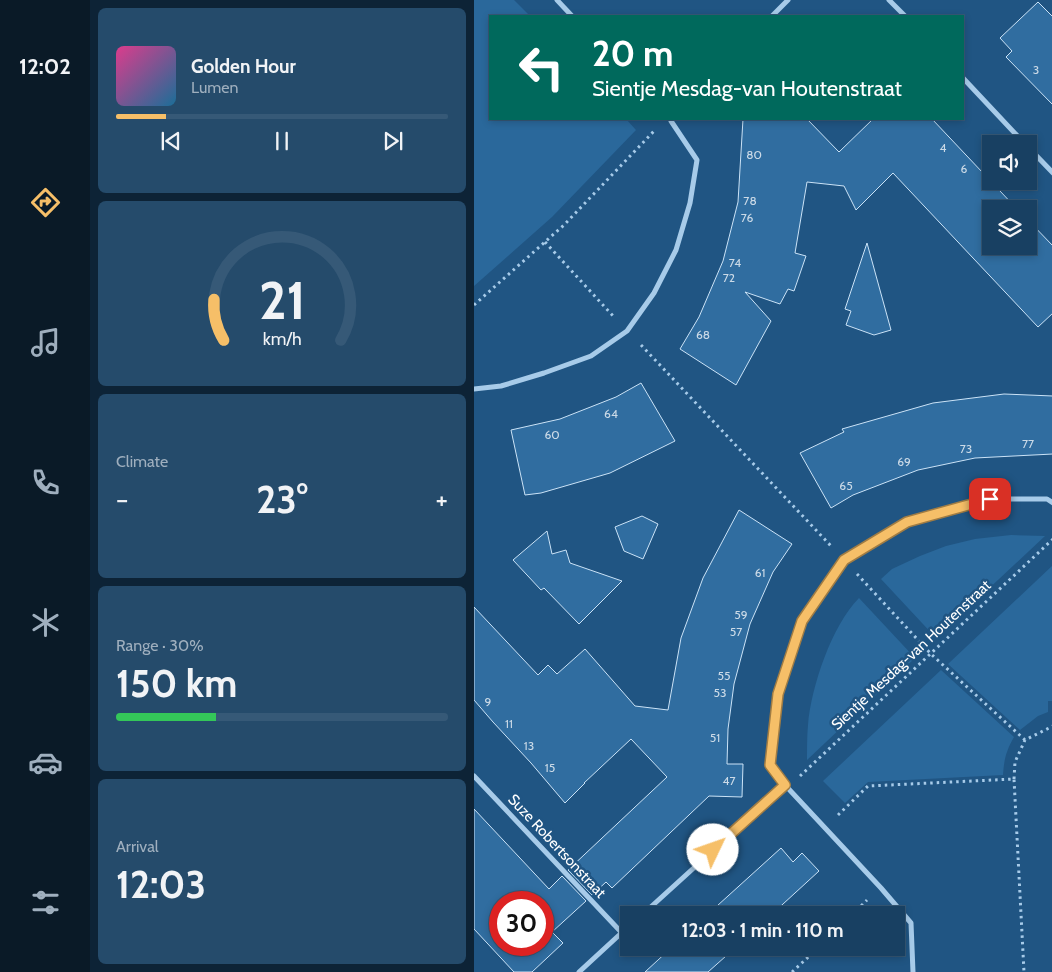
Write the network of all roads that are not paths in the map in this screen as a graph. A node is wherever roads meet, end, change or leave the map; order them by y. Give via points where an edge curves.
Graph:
1 (557, 0) edge
2 (788, 0) edge
3 (889, 0) edge
4 (571, 15) edge
5 (773, 15) edge
6 (904, 15) edge
7 (964, 79) edge
8 (671, 120) edge
9 (1017, 135) edge
10 (1037, 157) edge
11 (1052, 173) edge
12 (474, 389) edge
13 (1052, 503) edge
14 (474, 776) edge
15 (785, 785) junction
16 (652, 906) edge
17 (620, 931) edge
18 (620, 935) edge
19 (579, 972) edge
20 (913, 972) edge

1 - 4 street
2 - 5 street
3 - 6 street
7 - 9 street
8 - 12 street via 697,160 690,203 676,250 654,293 628,331 591,356 501,386
10 - 11 street
13 - 15 street via 1047,499 990,499 907,522 844,560 802,621 778,694 770,765
14 - 17 street, Suze Robertsonstraat
15 - 16 street
15 - 20 street via 911,923
18 - 19 street

